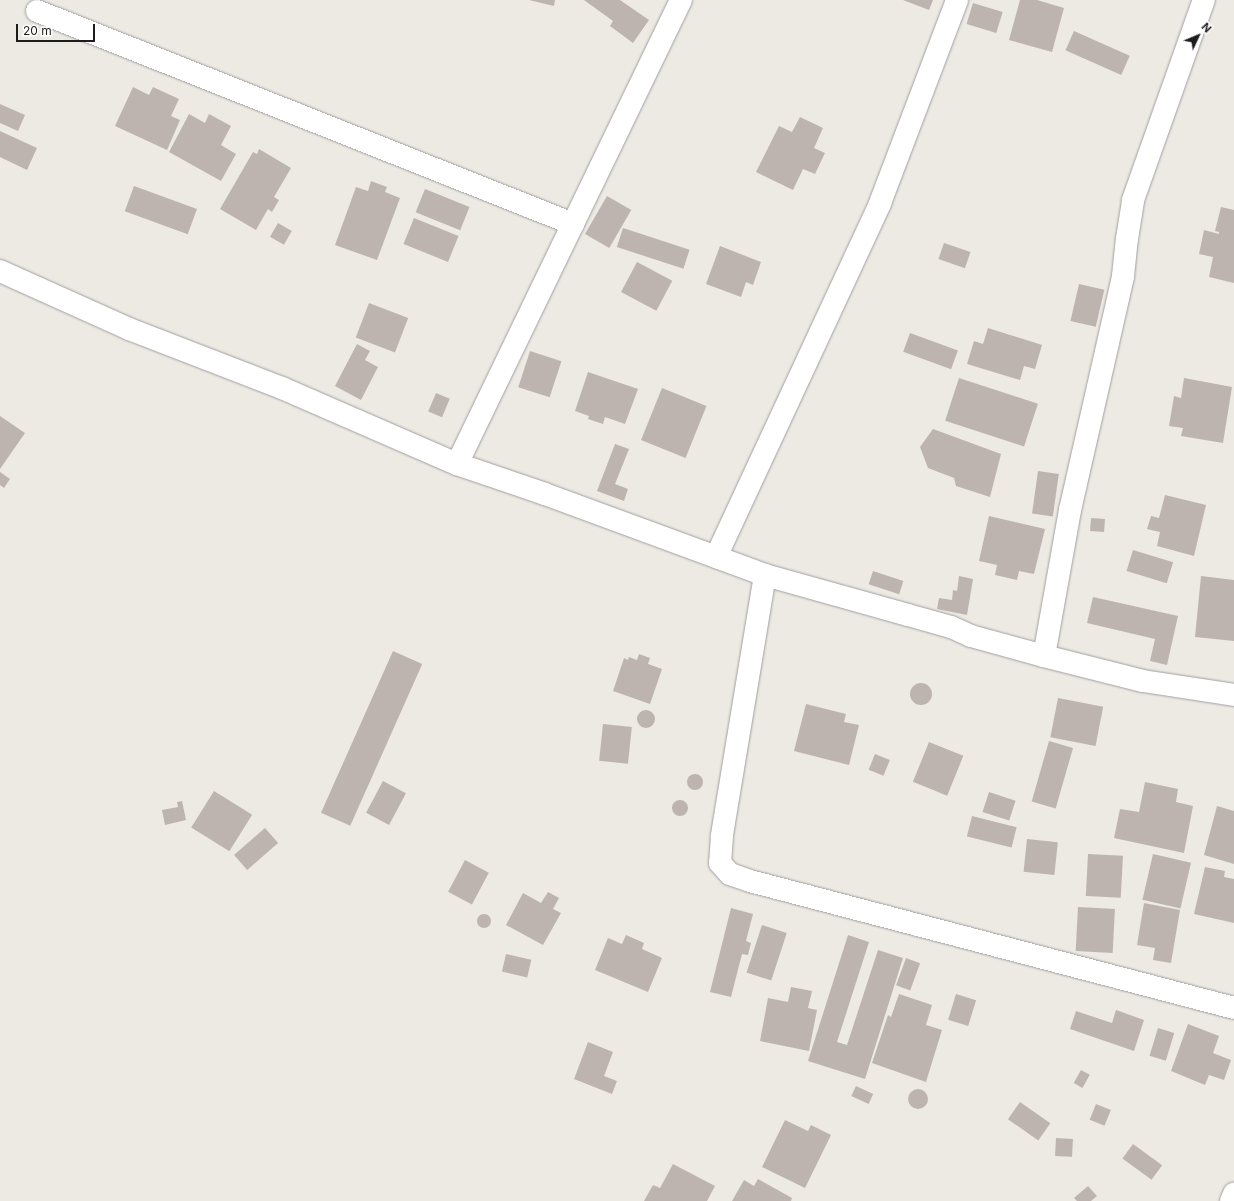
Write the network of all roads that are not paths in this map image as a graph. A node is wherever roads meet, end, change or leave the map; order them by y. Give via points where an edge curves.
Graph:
1 (681, 0) edge
2 (957, 0) edge
3 (1204, 0) edge
4 (37, 11) dead end
5 (573, 224) junction
6 (0, 271) edge
7 (457, 464) junction
8 (716, 557) junction
9 (765, 575) junction
10 (1044, 656) junction
11 (1234, 695) edge
12 (1234, 1008) edge
13 (1234, 1194) edge
14 (1231, 1201) edge

1 - 5 street
2 - 8 street via 880,203
3 - 10 street via 1134,200 1123,276 1070,510
4 - 5 street
5 - 7 street
6 - 7 street via 129,329 282,388
7 - 8 street
8 - 9 street
9 - 10 street
9 - 12 street via 722,836 720,863 730,874
10 - 11 street via 1143,681
13 - 14 street

